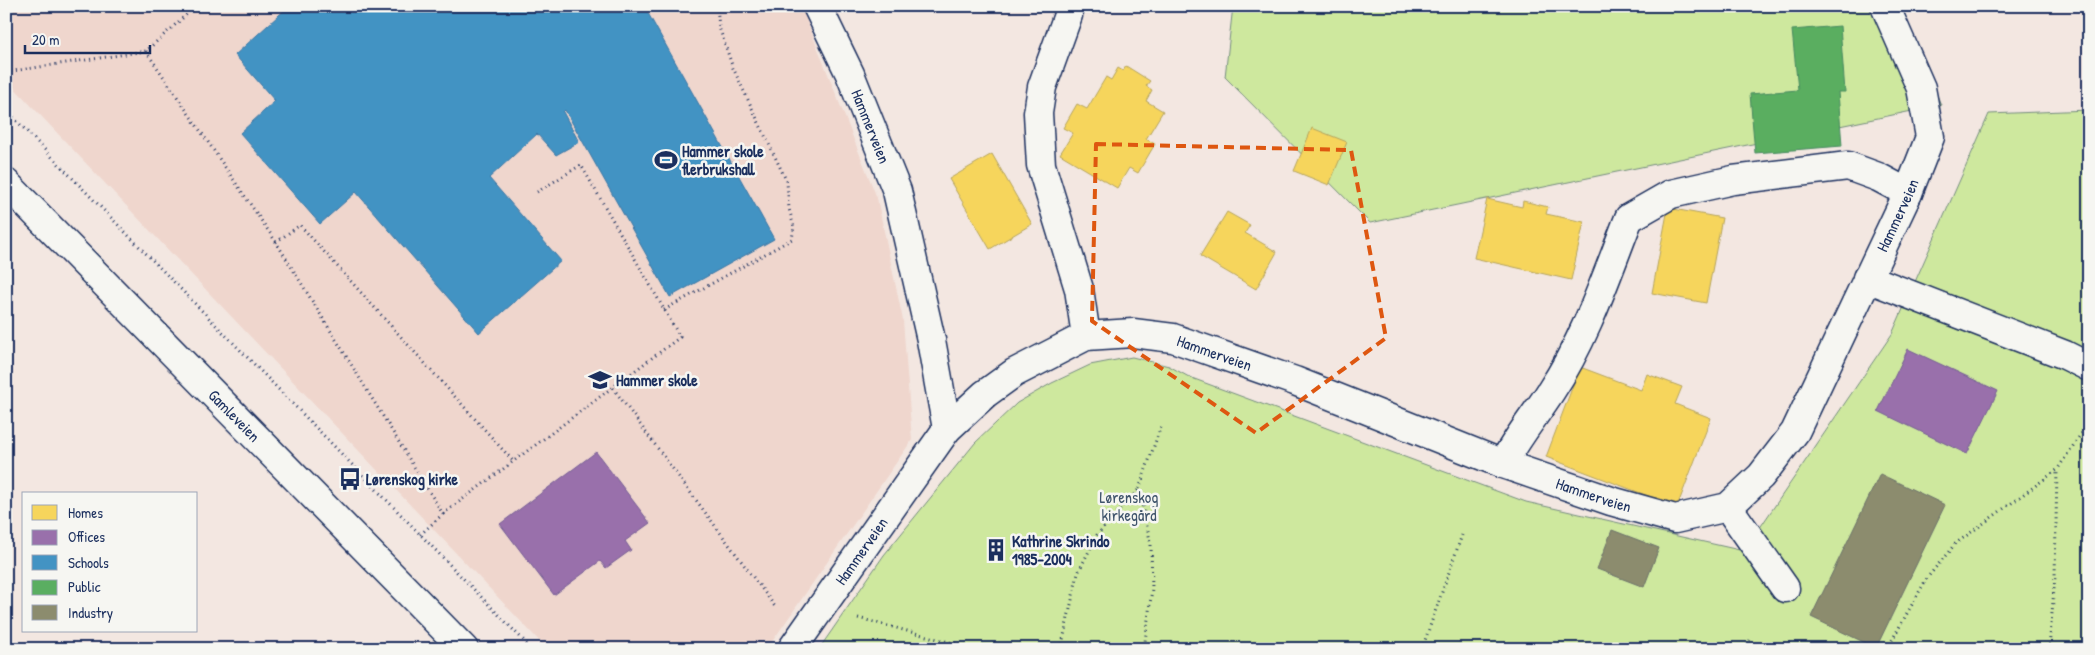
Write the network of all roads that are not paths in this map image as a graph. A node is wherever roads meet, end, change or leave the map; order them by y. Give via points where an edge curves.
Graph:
1 (818, 6) edge
2 (1885, 6) edge
3 (1068, 15) dead end
4 (6, 184) edge
5 (1908, 193) junction
6 (1868, 278) junction
7 (1086, 336) junction
8 (2089, 367) edge
9 (947, 429) junction
10 (1503, 464) junction
11 (1728, 507) junction
12 (1786, 588) dead end
13 (795, 644) edge
14 (464, 649) edge

1 - 9 street, Hammerveien via 850,74 897,191 931,340
2 - 5 street, Hammerveien via 1921,88 1930,137
3 - 7 street via 1042,87 1038,114 1041,166 1079,290
4 - 14 street, Gamleveien
5 - 6 street, Hammerveien
5 - 10 street via 1848,166 1733,180 1671,194 1629,218 1596,306 1577,345 1551,391 1516,438
6 - 8 street
6 - 11 street, Hammerveien via 1795,432 1761,476
7 - 9 street, Hammerveien via 1014,373
7 - 10 street, Hammerveien via 1133,333 1173,338 1295,381
9 - 13 street, Hammerveien
10 - 11 street, Hammerveien via 1675,519
11 - 12 street

